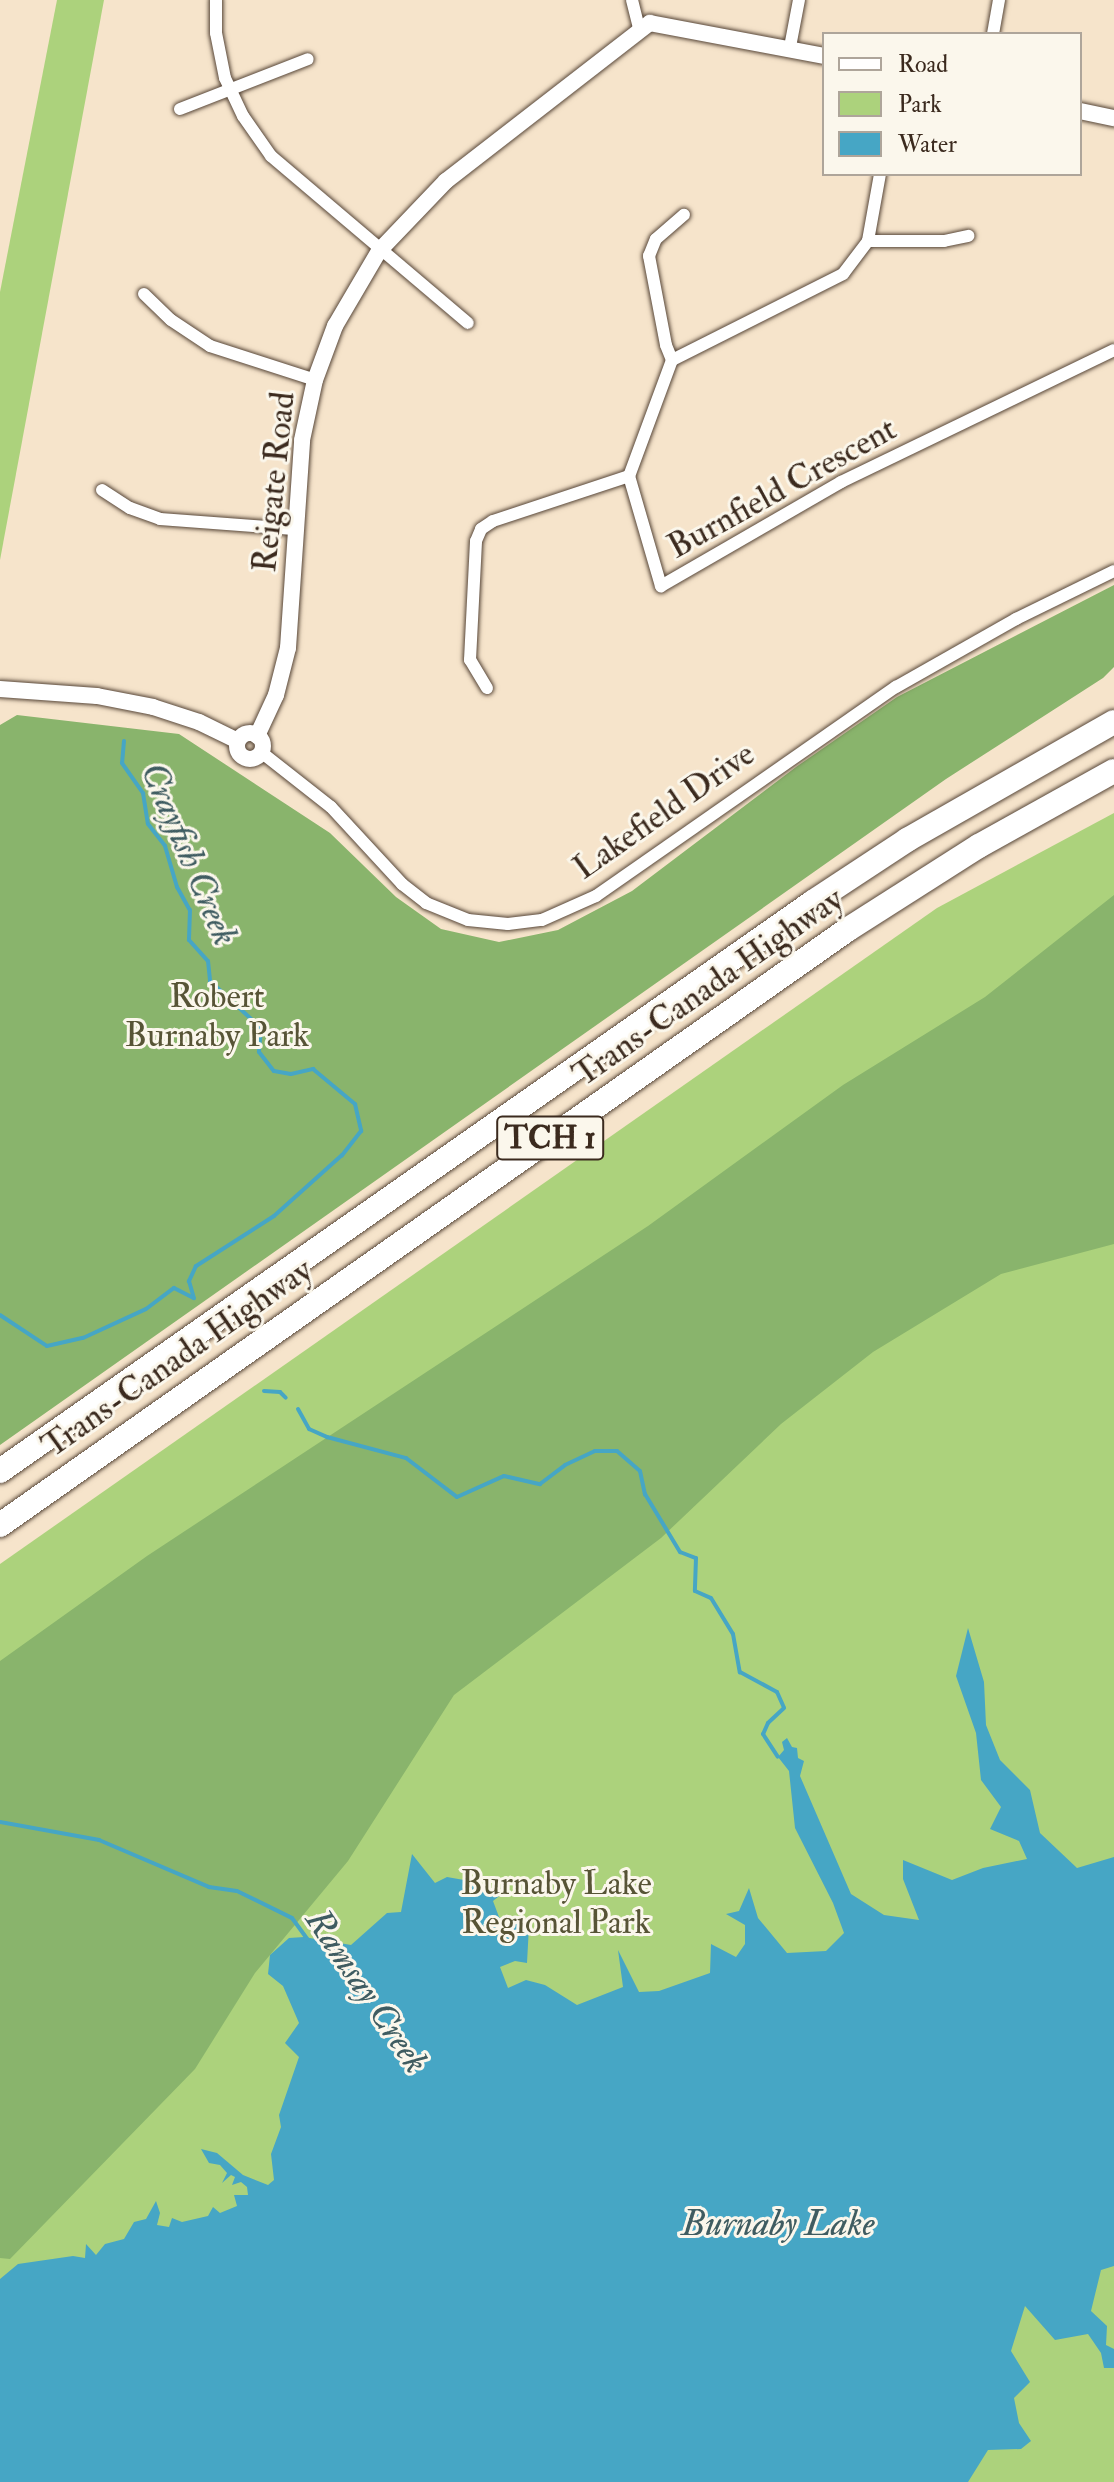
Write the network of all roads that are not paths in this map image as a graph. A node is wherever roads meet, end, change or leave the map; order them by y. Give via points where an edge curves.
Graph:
1 (216, 0) edge
2 (632, 0) edge
3 (799, 0) edge
4 (999, 0) edge
5 (639, 28) junction
6 (993, 32) edge
7 (790, 47) junction
8 (822, 55) edge
9 (308, 59) dead end
10 (230, 91) junction
11 (180, 109) dead end
12 (1082, 111) edge
13 (1114, 118) edge
14 (880, 176) edge
15 (684, 215) dead end
16 (968, 236) dead end
17 (868, 241) junction
18 (379, 251) junction
19 (144, 294) dead end
20 (468, 323) dead end
21 (1114, 350) edge
22 (672, 360) junction
23 (315, 380) junction
24 (629, 476) junction
25 (102, 490) dead end
26 (294, 529) junction
27 (1114, 571) edge
28 (487, 688) dead end
29 (0, 689) edge
30 (1114, 722) edge
31 (259, 744) junction
32 (1114, 771) edge
33 (0, 1471) edge
34 (0, 1525) edge

1 - 10 street via 216,33
2 - 5 street
3 - 7 street
4 - 6 street
5 - 7 street via 654,22
5 - 18 street, Reigate Road via 446,181
7 - 8 street
9 - 10 street
10 - 11 street
10 - 18 street via 271,156
12 - 13 street
14 - 17 street
15 - 22 street via 656,239 649,256
16 - 17 street
17 - 22 street via 850,267 828,284
18 - 20 street
18 - 23 street, Reigate Road via 341,315
19 - 23 street via 210,346
21 - 24 street, Burnfield Crescent via 841,482 661,586
22 - 24 street
23 - 26 street, Reigate Road via 302,440
24 - 28 street via 481,529 470,660
25 - 26 street via 160,519
26 - 31 street, Reigate Road via 288,648
27 - 31 street, Lakefield Drive via 1002,626 896,687 596,896 542,920 468,920 426,903 331,807
29 - 31 street via 97,696 153,707 238,741 246,734
30 - 33 highway, Trans-Canada Highway / TCH 1 via 934,824 813,902
32 - 34 highway, Trans-Canada Highway / TCH 1 via 979,846 847,930

